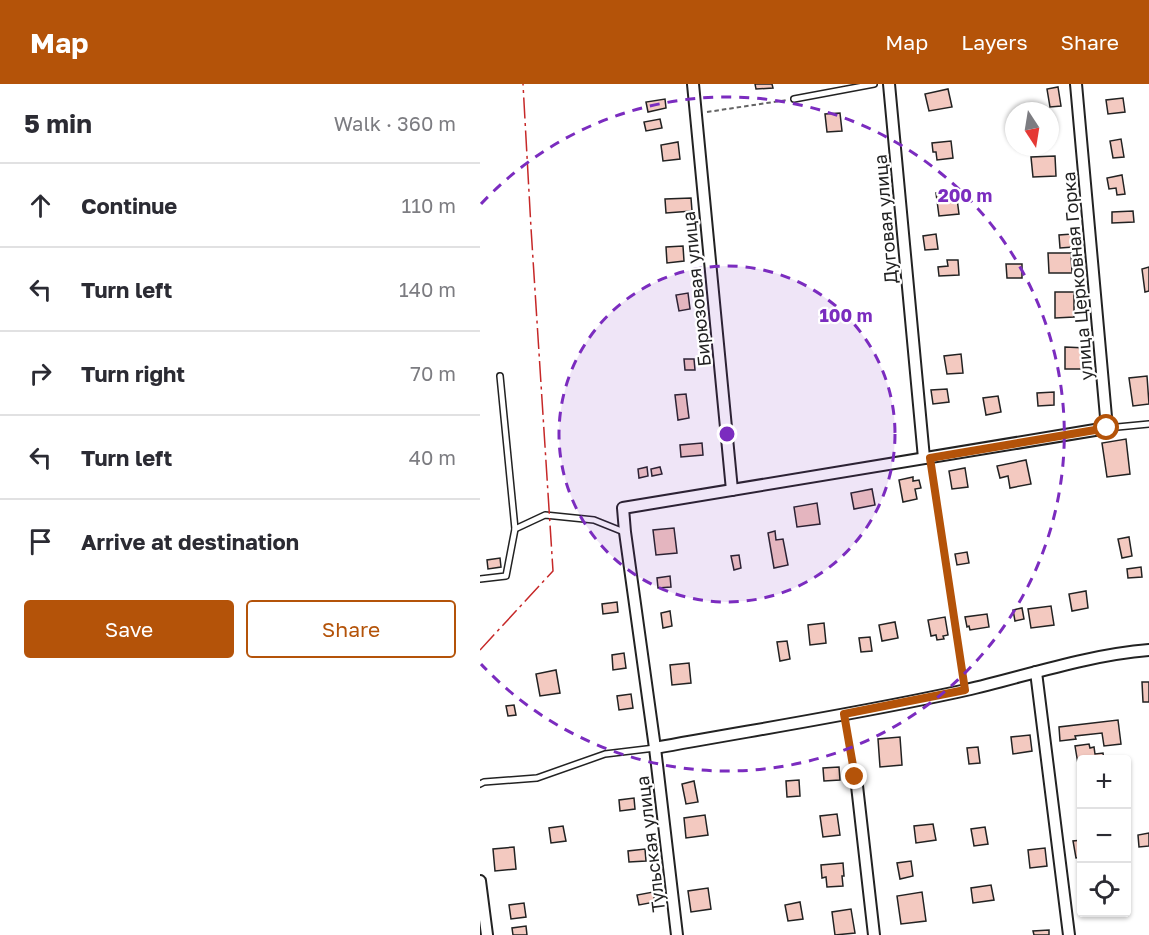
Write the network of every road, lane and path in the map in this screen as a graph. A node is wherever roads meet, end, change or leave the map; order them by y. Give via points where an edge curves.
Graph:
1 (693, 84) edge
2 (874, 84) edge
3 (889, 84) edge
4 (1076, 84) edge
5 (794, 99) joint
6 (695, 114) junction
7 (500, 376) dead end
8 (1149, 423) edge
9 (1107, 428) junction
10 (927, 458) junction
11 (732, 490) junction
12 (516, 529) junction
13 (625, 532) junction
14 (480, 579) edge
15 (1149, 650) edge
16 (1036, 672) junction
17 (965, 690) junction
18 (844, 714) junction
19 (655, 748) junction
20 (855, 777) joint
21 (480, 784) edge
22 (480, 881) edge
23 (487, 935) edge
24 (677, 935) edge
25 (874, 935) edge
26 (1069, 935) edge

1 - 6 street, Бирюзовая улица
2 - 5 lane
3 - 10 street, Дуговая улица
4 - 9 street, улица Церковная Горка
5 - 6 path
6 - 11 street, Бирюзовая улица
7 - 12 lane
8 - 9 lane
9 - 10 street
10 - 11 street
10 - 17 path
11 - 13 street, Тульская улица via 623,508
12 - 13 lane via 545,515 594,520
12 - 14 lane via 506,576
13 - 19 street, Тульская улица
15 - 16 street via 1123,652
16 - 17 street
16 - 26 street
17 - 18 street
18 - 19 street
18 - 20 path
19 - 21 lane via 605,754 537,778
19 - 24 street, Тульская улица
20 - 25 street
22 - 23 street

